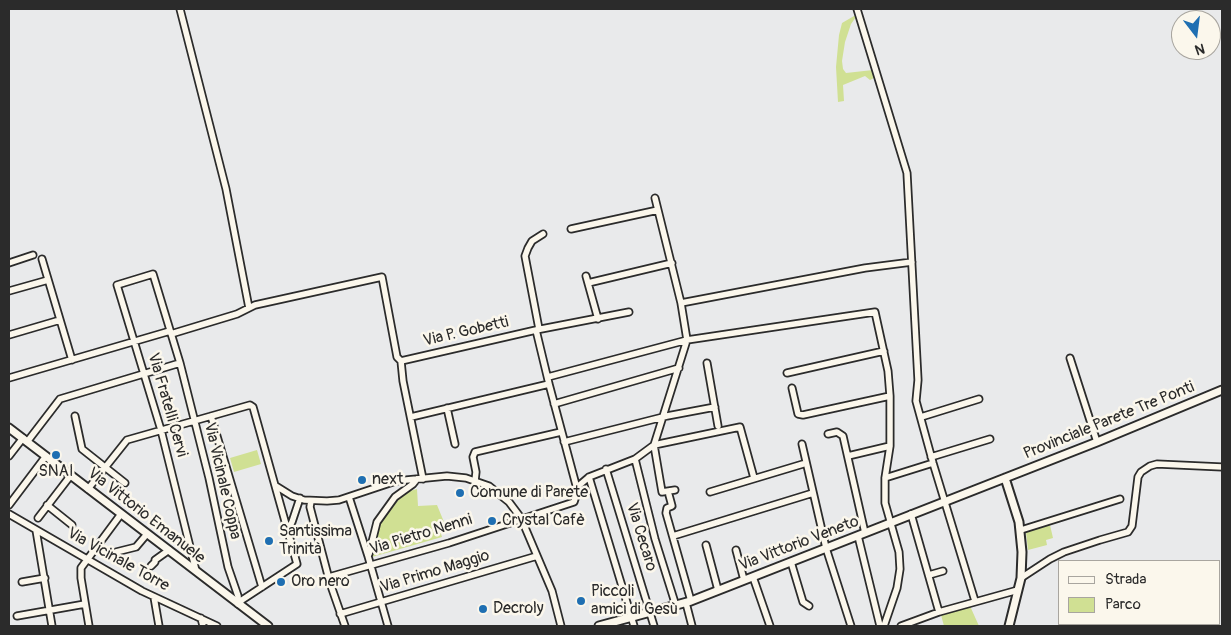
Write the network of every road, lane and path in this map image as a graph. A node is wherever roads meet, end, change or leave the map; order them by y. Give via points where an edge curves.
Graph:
1 (180, 9) edge
2 (857, 9) edge
3 (655, 198) dead end
4 (658, 210) junction
5 (543, 234) dead end
6 (575, 236) dead end
7 (33, 256) dead end
8 (42, 259) dead end
9 (9, 262) edge
10 (912, 262) junction
11 (672, 263) junction
12 (153, 274) joint
13 (48, 280) junction
14 (9, 291) edge
15 (681, 303) junction
16 (250, 308) junction
17 (629, 312) dead end
18 (598, 319) junction
19 (60, 320) junction
20 (538, 330) junction
21 (170, 332) junction
22 (9, 335) edge
23 (687, 340) junction
24 (134, 341) junction
25 (884, 351) junction
26 (1070, 358) dead end
27 (72, 360) junction
28 (401, 361) junction
29 (180, 363) junction
30 (707, 363) dead end
31 (679, 368) junction
32 (787, 373) dead end
33 (144, 374) junction
34 (548, 377) junction
35 (9, 378) edge
36 (549, 384) junction
37 (792, 388) dead end
38 (1222, 390) edge
39 (890, 396) junction
40 (979, 399) dead end
41 (554, 404) junction
42 (715, 406) junction
43 (447, 408) junction
44 (75, 416) dead end
45 (211, 416) junction
46 (664, 416) junction
47 (411, 417) junction
48 (921, 417) junction
49 (194, 420) junction
50 (718, 426) dead end
51 (9, 428) edge
52 (161, 430) junction
53 (561, 432) junction
54 (828, 434) dead end
55 (990, 439) dead end
56 (25, 440) junction
57 (564, 442) junction
58 (1097, 442) junction
59 (454, 444) dead end
60 (802, 444) dead end
61 (654, 445) junction
62 (890, 446) junction
63 (9, 456) edge
64 (46, 456) junction
65 (848, 456) junction
66 (931, 457) junction
67 (635, 459) junction
68 (933, 463) junction
69 (803, 464) dead end
70 (106, 467) junction
71 (1222, 467) edge
72 (606, 469) junction
73 (71, 475) junction
74 (589, 477) junction
75 (754, 478) junction
76 (885, 478) junction
77 (1005, 478) junction
78 (420, 479) junction
79 (475, 481) junction
80 (125, 483) dead end
81 (276, 486) junction
82 (576, 488) junction
83 (88, 489) junction
84 (675, 490) dead end
85 (710, 492) dead end
86 (813, 493) junction
87 (669, 495) dead end
88 (349, 497) junction
89 (300, 498) junction
90 (1120, 499) dead end
91 (310, 500) junction
92 (944, 501) junction
93 (9, 505) edge
94 (47, 505) junction
95 (9, 514) edge
96 (121, 514) junction
97 (911, 514) junction
98 (38, 518) dead end
99 (521, 518) junction
100 (891, 523) junction
101 (72, 524) dead end
102 (288, 529) junction
103 (36, 530) junction
104 (1021, 530) junction
105 (147, 534) junction
106 (861, 534) junction
107 (673, 536) junction
108 (706, 545) dead end
109 (826, 548) junction
110 (169, 550) junction
111 (736, 550) dead end
112 (116, 552) dead end
113 (368, 556) junction
114 (537, 556) junction
115 (86, 559) junction
116 (791, 562) junction
117 (370, 565) junction
118 (152, 566) dead end
119 (196, 571) junction
120 (943, 571) dead end
121 (929, 576) junction
122 (754, 577) junction
123 (45, 578) junction
124 (329, 578) junction
125 (1021, 578) junction
126 (744, 580) junction
127 (22, 582) dead end
128 (262, 586) junction
129 (718, 590) junction
130 (1018, 590) junction
131 (154, 597) junction
132 (975, 601) junction
133 (688, 602) junction
134 (380, 603) junction
135 (85, 604) junction
136 (238, 604) junction
137 (676, 606) junction
138 (809, 606) dead end
139 (49, 610) junction
140 (939, 612) junction
141 (651, 613) junction
142 (340, 614) junction
143 (17, 616) dead end
144 (201, 618) junction
145 (632, 618) junction
146 (614, 624) edge
147 (52, 626) edge
148 (89, 626) edge
149 (159, 626) edge
150 (203, 626) edge
151 (217, 626) edge
152 (268, 626) edge
153 (345, 626) edge
154 (388, 626) edge
155 (561, 626) edge
156 (599, 626) edge
157 (634, 626) edge
158 (654, 626) edge
159 (692, 626) edge
160 (770, 626) edge
161 (851, 626) edge
162 (880, 626) edge
163 (884, 626) edge
164 (901, 626) edge
165 (1009, 626) edge

1 - 16 street via 226,189
2 - 10 street via 907,173
3 - 4 street
4 - 6 street via 572,228
4 - 11 street
5 - 20 street via 530,244 525,256
7 - 9 street
8 - 13 street
10 - 15 street
10 - 48 street via 918,380 916,401
11 - 15 street
11 - 18 street via 587,280
12 - 21 street, Via Vicinale Coppa
12 - 24 street, Via Fratelli Cervi via 117,285
13 - 14 street
13 - 19 street
15 - 23 street
16 - 21 street
16 - 28 street via 382,277 396,357
17 - 18 street, Via P. Gobetti
18 - 20 street, Via P. Gobetti
19 - 22 street
19 - 27 street
20 - 28 street, Via P. Gobetti
20 - 34 street
21 - 24 street
21 - 29 street, Via Vicinale Coppa
23 - 25 street via 875,312
23 - 31 street
23 - 34 street
24 - 27 street
24 - 33 street, Via Fratelli Cervi
25 - 32 street
25 - 39 street
26 - 58 street
27 - 35 street
28 - 47 street
29 - 33 street
29 - 49 street, Via Vicinale Coppa
30 - 42 street
31 - 41 street
31 - 46 street
33 - 52 street, Via Fratelli Cervi
33 - 56 street via 60,399
34 - 36 street
36 - 41 street
36 - 43 street
37 - 39 street via 798,414 803,416
38 - 58 street, Provinciale Parete Tre Ponti
39 - 62 street
40 - 48 street
41 - 53 street
42 - 46 street
42 - 50 street
43 - 47 street
43 - 59 street
44 - 70 street via 82,449
45 - 49 street
45 - 81 street via 253,407
45 - 128 street
46 - 57 street
46 - 61 street
47 - 78 street
48 - 66 street
49 - 52 street
49 - 136 street, Via Vicinale Coppa
51 - 56 street, Via Vittorio Emanuele
52 - 70 street via 127,440
52 - 119 street, Via Fratelli Cervi
53 - 57 street
53 - 79 street via 475,452
54 - 65 street via 836,432 843,436
55 - 66 street
56 - 63 street
56 - 64 street, Via Vittorio Emanuele
57 - 82 street
58 - 77 street, Provinciale Parete Tre Ponti
60 - 86 street
61 - 67 street
61 - 75 street via 740,427
61 - 84 street via 662,492
62 - 65 street
62 - 76 street
64 - 73 street, Via Vittorio Emanuele
64 - 93 street
65 - 106 street
66 - 68 street
67 - 72 street
67 - 137 street
68 - 76 street
68 - 92 street
69 - 75 street
70 - 80 street
70 - 83 street
71 - 125 street via 1150,466 1138,477 1133,521 1128,532 1064,552
72 - 74 street
72 - 141 street, Via Cecaro
73 - 83 street, Via Vittorio Emanuele
73 - 94 street
74 - 82 street
74 - 145 street
75 - 85 street
76 - 100 street via 885,503
77 - 92 street, Via Vittorio Veneto
77 - 104 street
78 - 79 street via 447,476
78 - 88 street via 396,481
78 - 113 street via 395,496 377,522
79 - 99 street via 501,495
81 - 89 street
81 - 102 street
82 - 99 street, Via Pietro Nenni via 574,502
83 - 96 street, Via Vittorio Emanuele
86 - 107 street
86 - 109 street
87 - 107 street via 672,506 666,513
88 - 91 street via 333,501
88 - 113 street
89 - 91 street
89 - 102 street
90 - 104 street
91 - 124 street
92 - 97 street, Via Vittorio Veneto
92 - 132 street
94 - 98 street
94 - 101 street
95 - 103 street, Via Vicinale Torre
96 - 105 street, Via Vittorio Emanuele
96 - 115 street
97 - 100 street, Via Vittorio Veneto
97 - 121 street
99 - 114 street
99 - 117 street, Via Pietro Nenni
100 - 106 street, Via Vittorio Veneto
100 - 163 street via 900,569
102 - 128 street via 297,564
103 - 115 street, Via Vicinale Torre
103 - 123 street
104 - 125 street
105 - 110 street, Via Vittorio Emanuele
105 - 112 street via 136,547
106 - 109 street, Via Vittorio Veneto
106 - 162 street
107 - 133 street
108 - 129 street
109 - 116 street, Via Vittorio Veneto
109 - 161 street
110 - 118 street
110 - 119 street, Via Vittorio Emanuele
111 - 126 street
113 - 117 street
114 - 134 street, Via Primo Maggio
114 - 155 street via 552,591
115 - 131 street, Via Vicinale Torre
115 - 135 street via 80,573
116 - 122 street, Via Vittorio Veneto
116 - 138 street via 803,602
117 - 124 street, Via Pietro Nenni
117 - 134 street
119 - 136 street, Via Vittorio Emanuele
120 - 121 street
121 - 140 street
122 - 126 street, Via Vittorio Veneto
122 - 160 street
123 - 127 street
123 - 139 street
124 - 142 street
125 - 130 street
126 - 129 street, Via Vittorio Veneto
128 - 136 street
129 - 133 street, Via Vittorio Veneto
130 - 132 street
130 - 165 street
131 - 144 street, Via Vicinale Torre
131 - 149 street
132 - 140 street
133 - 137 street, Via Vittorio Veneto
133 - 159 street
134 - 142 street, Via Primo Maggio
134 - 154 street
135 - 139 street
135 - 148 street
136 - 152 street, Via Vittorio Emanuele
137 - 141 street, Via Vittorio Veneto
139 - 143 street
139 - 147 street
140 - 164 street
141 - 145 street, Via Vittorio Veneto
141 - 158 street, Via Cecaro
142 - 153 street
144 - 150 street
144 - 151 street, Via Vicinale Torre
145 - 146 street, Via Vittorio Veneto
145 - 157 street
146 - 156 street, Via Vittorio Veneto

